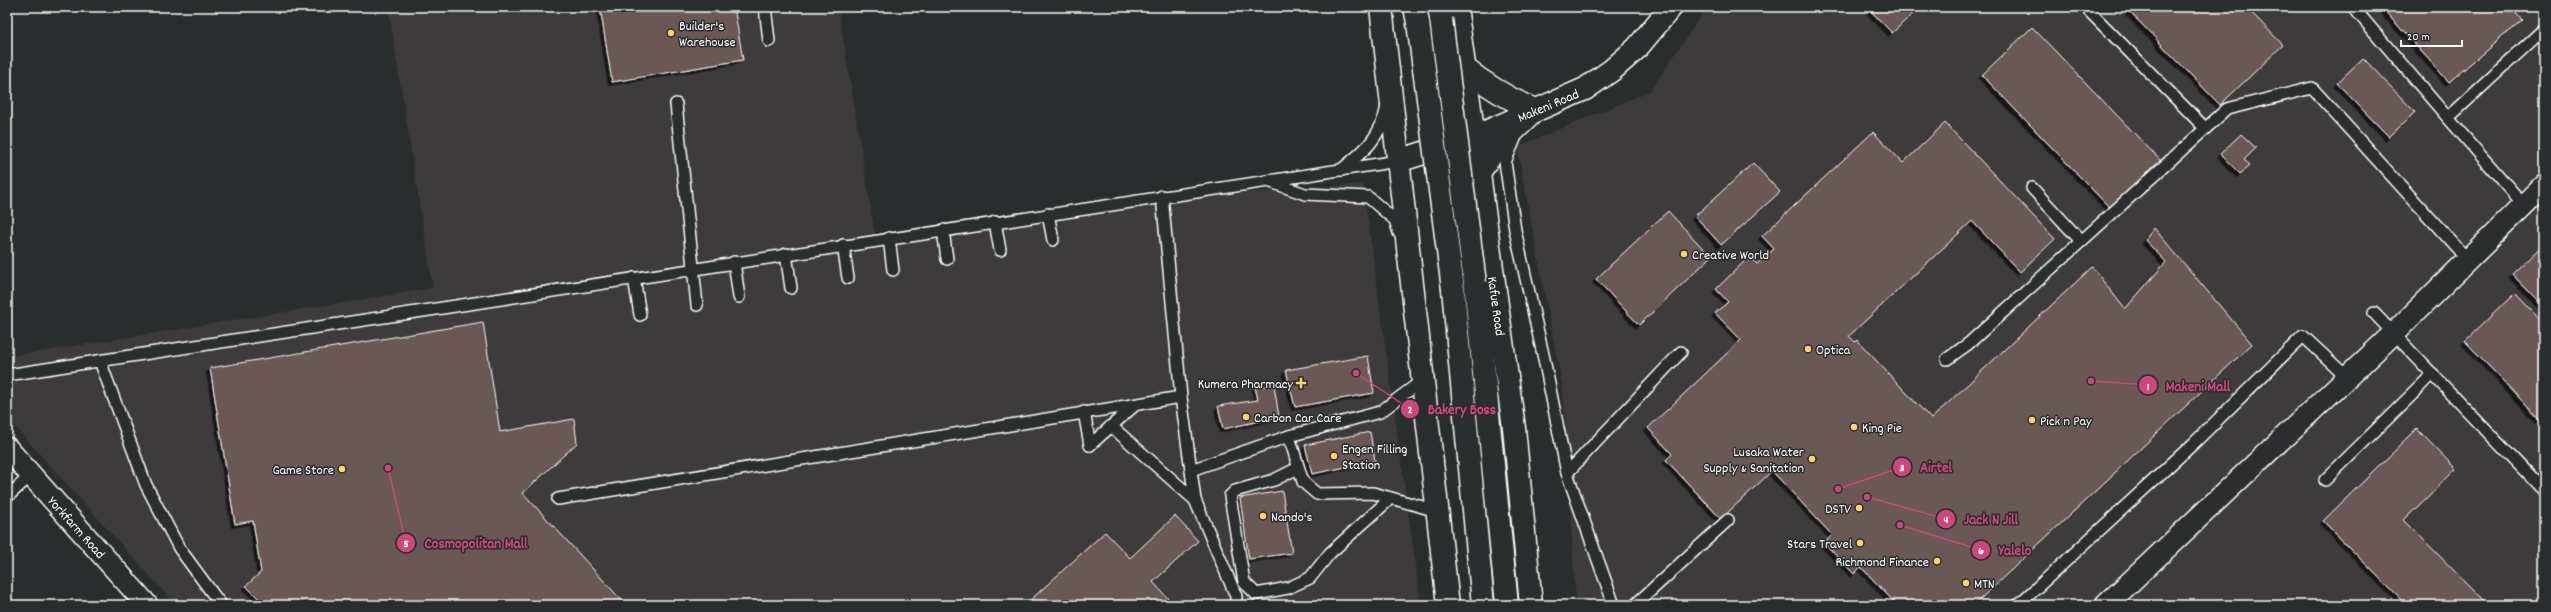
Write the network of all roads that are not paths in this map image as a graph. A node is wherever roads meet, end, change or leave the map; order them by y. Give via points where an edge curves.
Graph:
1 (765, 7) edge
2 (1381, 7) edge
3 (1671, 7) edge
4 (2353, 7) edge
5 (1446, 11) edge
6 (2089, 11) dead end
7 (1417, 15) edge
8 (2544, 29) edge
9 (769, 41) dead end
10 (1464, 68) junction
11 (1391, 86) junction
12 (676, 104) dead end
13 (1535, 110) junction
14 (2448, 118) junction
15 (2205, 128) junction
16 (1474, 137) junction
17 (1398, 161) junction
18 (1340, 170) junction
19 (1479, 173) junction
20 (1267, 180) junction
21 (2544, 186) edge
22 (2032, 188) dead end
23 (1162, 196) junction
24 (2524, 205) junction
25 (1048, 214) junction
26 (995, 222) junction
27 (943, 230) junction
28 (889, 238) junction
29 (1053, 240) dead end
30 (2082, 241) junction
31 (843, 245) junction
32 (1000, 250) dead end
33 (786, 254) junction
34 (948, 260) dead end
35 (2468, 260) junction
36 (734, 262) junction
37 (691, 269) junction
38 (893, 270) dead end
39 (1411, 270) junction
40 (634, 278) junction
41 (848, 278) dead end
42 (791, 288) dead end
43 (740, 297) dead end
44 (697, 305) dead end
45 (2374, 313) dead end
46 (640, 315) dead end
47 (2394, 333) junction
48 (1681, 352) dead end
49 (1947, 359) dead end
50 (100, 361) junction
51 (2433, 374) junction
52 (7, 375) edge
53 (2347, 377) junction
54 (1423, 380) junction
55 (1181, 397) junction
56 (1135, 404) junction
57 (1084, 412) junction
58 (1111, 426) junction
59 (1289, 436) junction
60 (7, 448) edge
61 (1298, 468) junction
62 (1191, 470) junction
63 (1567, 473) junction
64 (31, 475) junction
65 (2325, 480) dead end
66 (2544, 491) edge
67 (7, 497) edge
68 (1391, 498) junction
69 (558, 499) dead end
70 (1195, 500) junction
71 (1437, 511) junction
72 (1728, 520) dead end
73 (147, 605) edge
74 (221, 605) edge
75 (1236, 605) edge
76 (1448, 605) edge
77 (1483, 605) edge
78 (1507, 605) edge
79 (1531, 605) edge
80 (1614, 605) edge
81 (1634, 605) edge
82 (2018, 605) edge
83 (2106, 605) edge

1 - 9 lane
2 - 11 main road
3 - 13 main road, Makeni Road via 1637,48 1612,70 1585,89
4 - 14 lane
5 - 10 main road, Kafue Road
5 - 78 main road, Kafue Road, bridge
6 - 15 lane
7 - 77 main road, bridge via 1453,289
8 - 14 lane
10 - 13 main road via 1486,86 1510,100
10 - 16 main road, Kafue Road
11 - 17 main road
11 - 18 lane via 1385,116 1370,145
12 - 37 lane
13 - 16 main road, Makeni Road
13 - 19 main road via 1495,149
13 - 63 lane via 1511,145 1505,162 1515,230
14 - 24 lane
15 - 30 lane
15 - 35 lane via 2227,109 2312,88
16 - 17 main road, Makeni Road
16 - 19 main road, Kafue Road
17 - 18 lane
17 - 39 main road
18 - 20 lane
19 - 79 main road, Kafue Road via 1514,428
20 - 23 lane
20 - 39 lane via 1305,194 1368,197 1395,220
21 - 24 street
22 - 30 lane
23 - 25 lane
23 - 55 lane
24 - 35 street
25 - 26 lane
25 - 29 lane
26 - 27 lane
26 - 32 lane
27 - 28 lane
27 - 34 lane
28 - 31 lane
28 - 38 lane
30 - 49 lane via 1968,344
31 - 33 lane
31 - 41 lane
33 - 36 lane
33 - 42 lane
35 - 47 street
36 - 37 lane
36 - 43 lane
37 - 40 lane
37 - 44 lane
39 - 54 main road
40 - 46 lane
40 - 50 lane
45 - 47 lane
47 - 51 lane
47 - 53 street
48 - 63 lane
50 - 52 lane
50 - 74 lane via 146,485 179,548
51 - 65 lane
51 - 66 lane
53 - 82 lane via 2303,336 2193,444
53 - 83 street
54 - 59 lane via 1380,412
54 - 71 main road
55 - 56 lane
55 - 62 lane
56 - 57 lane
56 - 58 lane
57 - 58 lane via 1090,445
57 - 69 lane
58 - 70 lane
59 - 61 lane
59 - 62 lane
60 - 64 street, Yorkfarm Road
61 - 68 lane via 1303,482 1317,494 1373,493
61 - 68 lane via 1274,480 1235,491 1230,496 1244,582 1256,594 1288,588 1310,578 1330,553
62 - 70 lane
63 - 80 lane
64 - 67 lane
64 - 73 street, Yorkfarm Road
68 - 71 lane
70 - 75 lane via 1236,596
71 - 76 main road
72 - 81 lane

